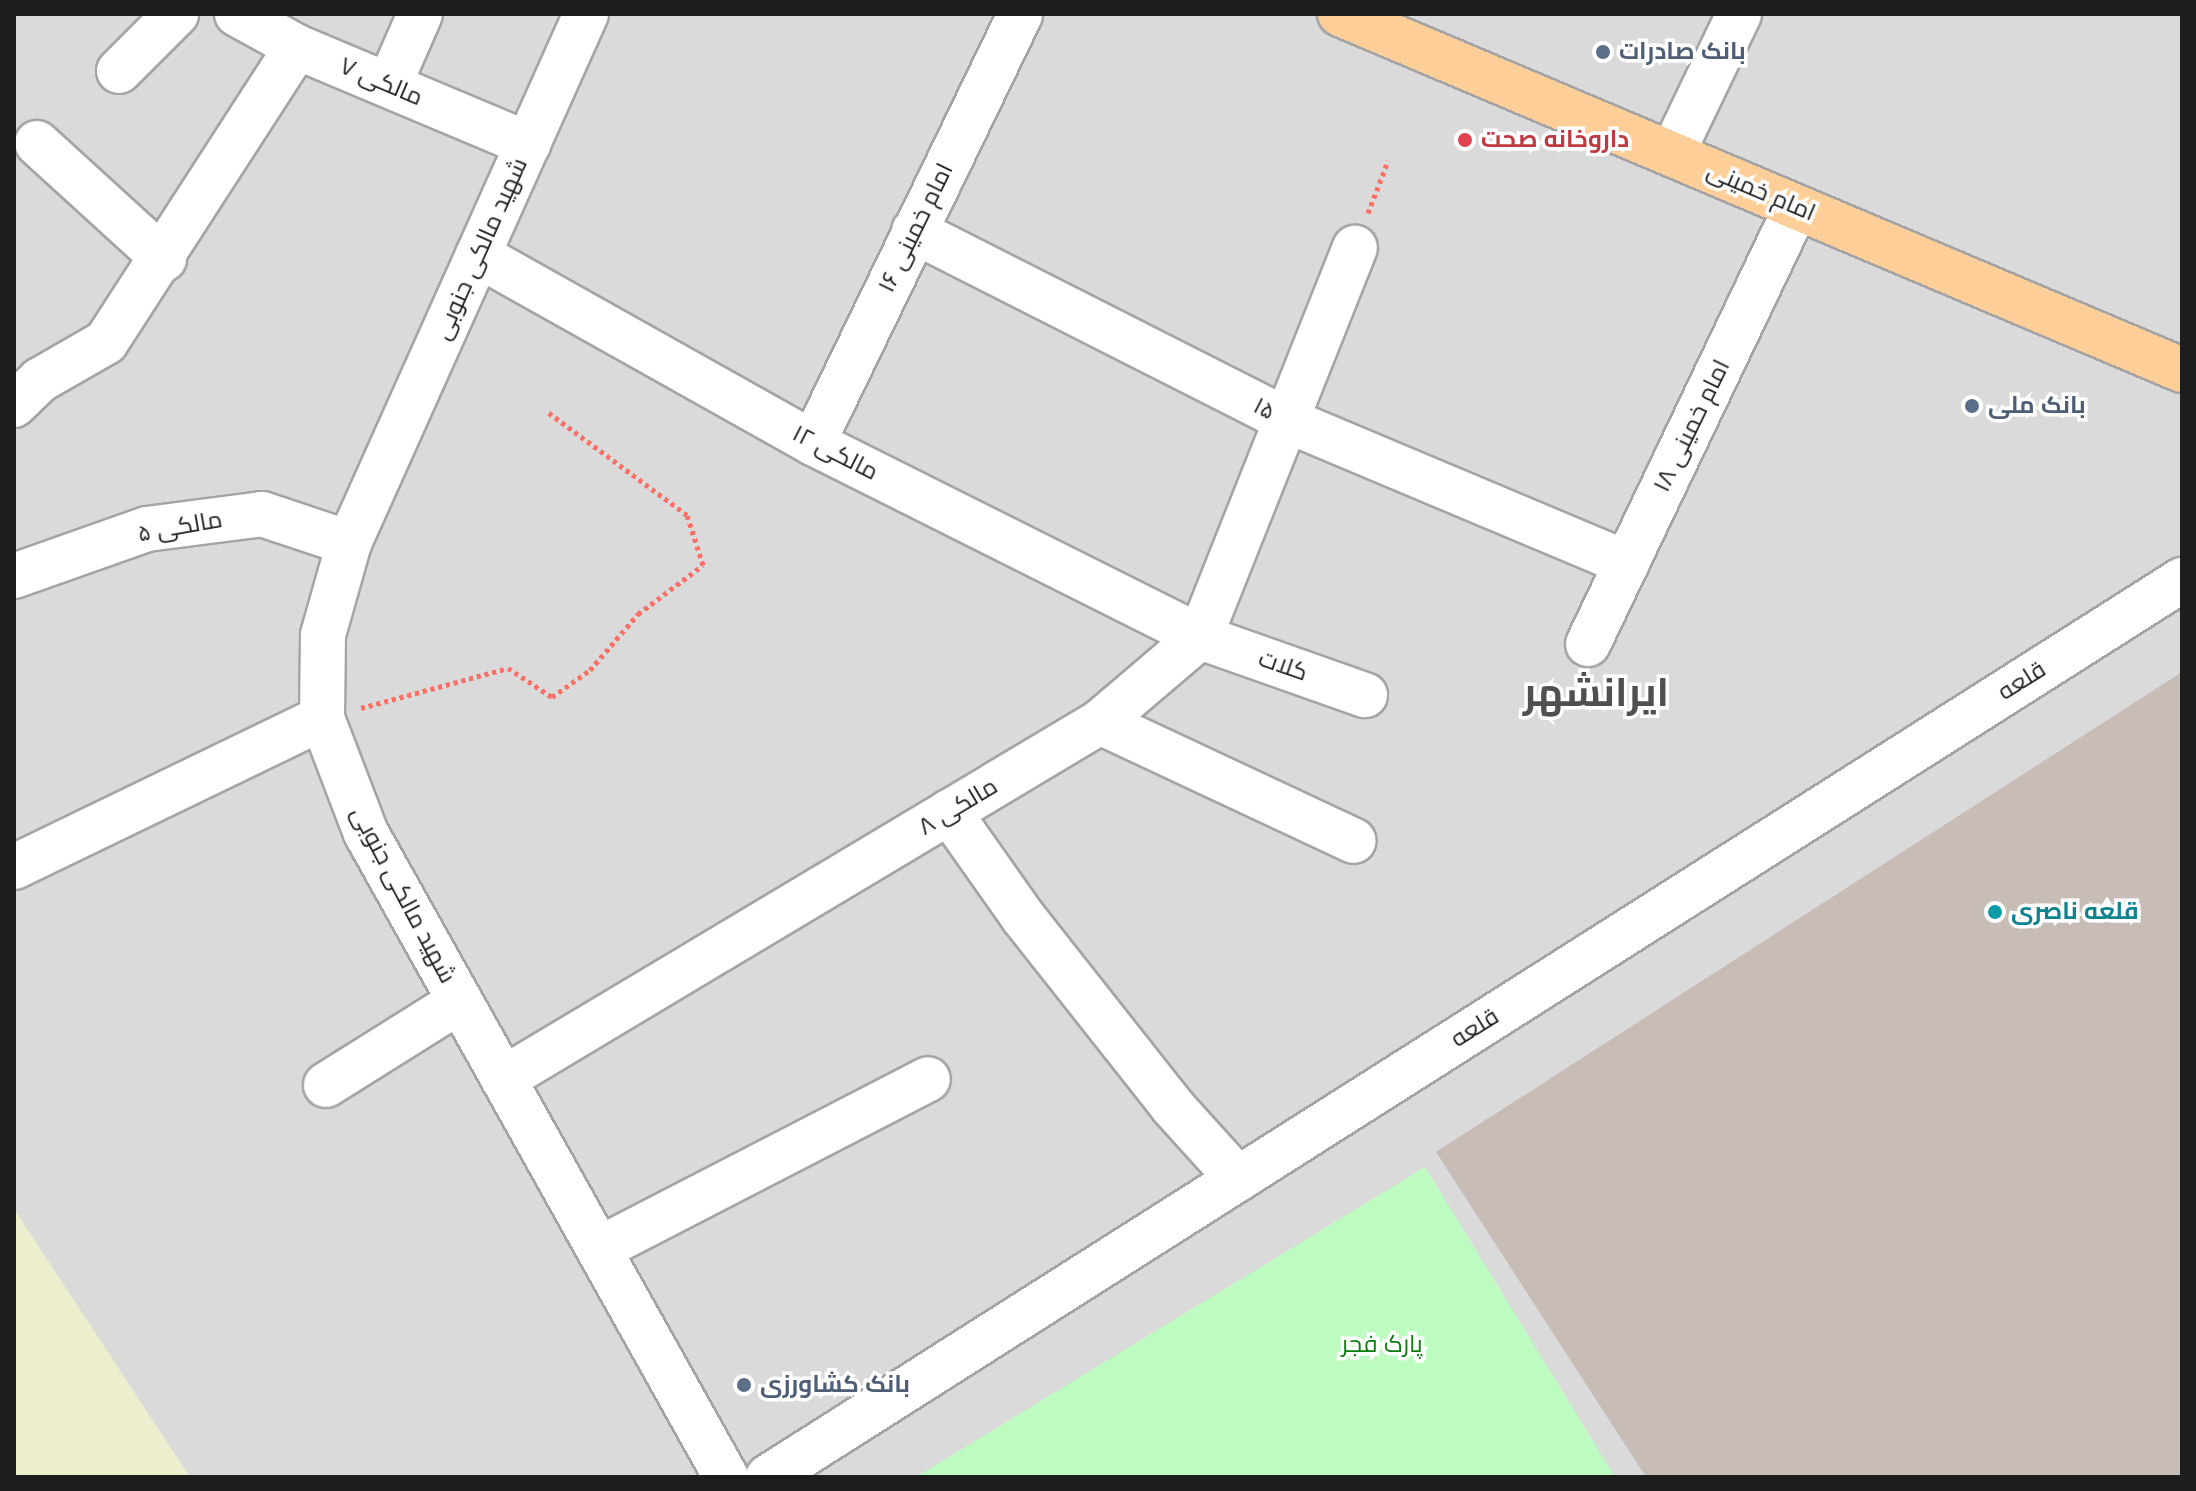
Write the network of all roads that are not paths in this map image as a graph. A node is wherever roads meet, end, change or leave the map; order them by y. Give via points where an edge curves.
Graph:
1 (176, 14) edge
2 (237, 14) edge
3 (420, 14) edge
4 (586, 14) edge
5 (1020, 14) edge
6 (1340, 14) edge
7 (1739, 14) edge
8 (297, 47) junction
9 (119, 71) dead end
10 (389, 85) junction
11 (37, 143) dead end
12 (528, 144) junction
13 (1672, 154) junction
14 (1796, 207) junction
15 (914, 231) junction
16 (1355, 248) road end
17 (478, 255) junction
18 (164, 259) junction
19 (2182, 370) edge
20 (14, 405) edge
21 (1284, 419) junction
22 (813, 443) junction
23 (349, 543) junction
24 (1627, 563) junction
25 (14, 576) edge
26 (2182, 580) edge
27 (1200, 637) junction
28 (1588, 644) dead end
29 (1365, 695) dead end
30 (322, 718) junction
31 (1100, 722) junction
32 (949, 812) junction
33 (1354, 841) dead end
34 (14, 867) edge
35 (460, 1001) junction
36 (503, 1079) junction
37 (928, 1079) dead end
38 (326, 1085) dead end
39 (1238, 1179) junction
40 (599, 1249) junction
41 (726, 1477) edge
42 (768, 1477) edge

1 - 9 street
2 - 8 street, مالکی ۷
3 - 10 street
4 - 12 street, شهید مالکی جنوبی
5 - 15 street, امام خمینی ۱۶
6 - 13 main road, امام خمینی
7 - 13 street
8 - 10 street, مالکی ۷
8 - 18 street
10 - 12 street, مالکی ۷
11 - 18 street
12 - 17 street, شهید مالکی جنوبی
13 - 14 main road, امام خمینی
14 - 19 main road, امام خمینی
14 - 24 street, امام خمینی ۱۸
15 - 21 street, ۱۵
15 - 22 street, امام خمینی ۱۶
16 - 21 street, مالکی ۸
17 - 22 street, مالکی ۱۲
17 - 23 street, شهید مالکی جنوبی
18 - 20 street via 106,342 40,380
21 - 24 street, ۱۵
21 - 27 street, مالکی ۸
22 - 27 street, مالکی ۱۲
23 - 25 street, مالکی ۵ via 262,514 147,529
23 - 30 street, شهید مالکی جنوبی via 323,635
24 - 28 street, امام خمینی ۱۸
26 - 39 street, قلعه
27 - 29 street, کلات
27 - 31 street, مالکی ۸
30 - 34 street
30 - 35 street, شهید مالکی جنوبی via 366,833
31 - 32 street, مالکی ۸
31 - 33 street
32 - 36 street, مالکی ۸
32 - 39 street via 1032,929 1173,1107
35 - 36 street, شهید مالکی جنوبی
35 - 38 street
36 - 40 street, شهید مالکی جنوبی
37 - 40 street
39 - 42 street, قلعه
40 - 41 street, شهید مالکی جنوبی

